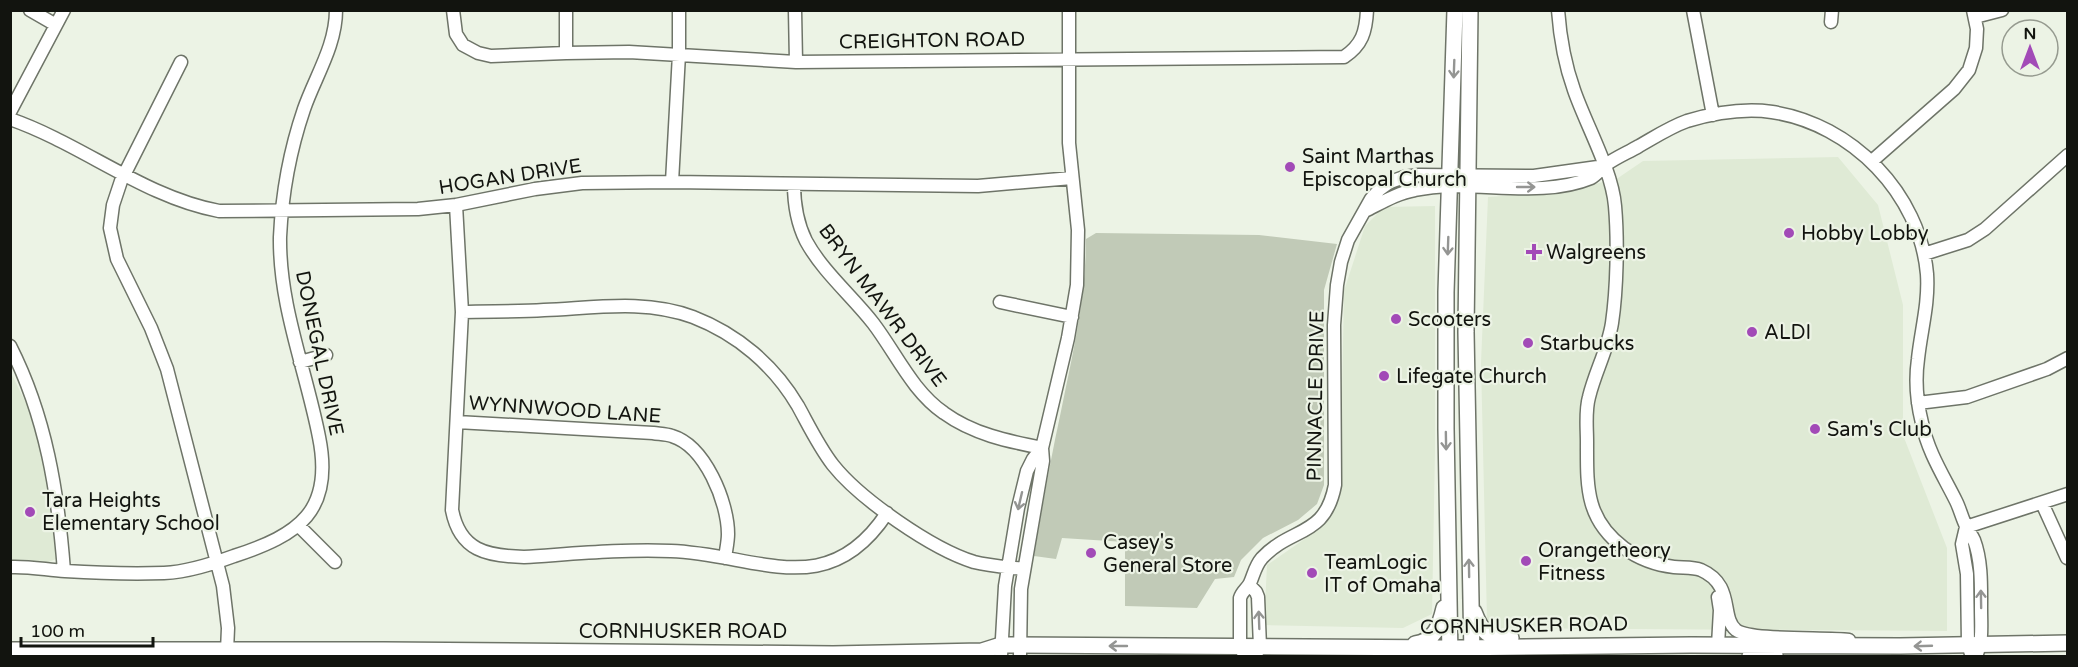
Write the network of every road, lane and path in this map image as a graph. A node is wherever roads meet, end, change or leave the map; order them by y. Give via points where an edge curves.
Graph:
1 (30, 10) edge
2 (64, 10) edge
3 (336, 10) edge
4 (453, 10) edge
5 (566, 10) edge
6 (679, 10) edge
7 (795, 10) edge
8 (1069, 10) edge
9 (1367, 10) edge
10 (1455, 10) edge
11 (1470, 10) edge
12 (1558, 10) edge
13 (1693, 10) edge
14 (2002, 10) edge
15 (1974, 14) edge
16 (56, 25) junction
17 (566, 52) junction
18 (679, 54) junction
19 (1068, 58) junction
20 (181, 62) dead end
21 (796, 62) junction
22 (10, 112) edge
23 (1713, 115) junction
24 (10, 119) edge
25 (2067, 155) edge
26 (1872, 162) junction
27 (1605, 166) junction
28 (125, 174) junction
29 (1072, 178) junction
30 (1450, 181) junction
31 (1468, 181) junction
32 (672, 182) junction
33 (794, 184) junction
34 (456, 206) junction
35 (282, 210) junction
36 (1924, 254) junction
37 (1000, 302) dead end
38 (462, 312) junction
39 (1072, 317) junction
40 (10, 346) edge
41 (326, 355) dead end
42 (2067, 358) edge
43 (300, 362) junction
44 (1918, 403) junction
45 (457, 422) junction
46 (1042, 448) junction
47 (2067, 494) edge
48 (2042, 503) junction
49 (887, 513) junction
50 (299, 526) junction
51 (1966, 527) junction
52 (725, 558) junction
53 (2067, 558) edge
54 (218, 562) junction
55 (335, 562) dead end
56 (10, 567) edge
57 (1008, 567) junction
58 (1024, 569) junction
59 (64, 571) junction
60 (1449, 584) junction
61 (1716, 584) junction
62 (1249, 585) junction
63 (1471, 602) junction
64 (2067, 644) edge
65 (1718, 645) junction
66 (1894, 646) junction
67 (1398, 647) junction
68 (10, 650) edge
69 (1974, 650) edge
70 (227, 651) junction
71 (1020, 651) edge
72 (995, 652) edge
73 (1243, 652) edge
74 (1257, 652) edge
75 (1450, 652) edge
76 (1472, 652) edge
77 (174, 654) edge
78 (1750, 657) edge

1 - 16 street
2 - 16 street
3 - 35 street, DONEGAL DRIVE via 333,38 296,136
4 - 17 street, CREIGHTON ROAD via 456,34 463,45 477,53 491,56
5 - 17 street
6 - 18 street
7 - 21 street
8 - 19 street
9 - 19 street, CREIGHTON ROAD via 1364,34 1356,49 1344,57
10 -> 30 main road
11 - 31 main road
12 - 27 street via 1563,51 1574,90
13 - 23 street
14 - 15 street
15 - 26 street via 1976,48 1969,70 1954,89
16 - 22 street
17 - 18 street, CREIGHTON ROAD
18 - 21 street, CREIGHTON ROAD
18 - 32 street
19 - 21 street, CREIGHTON ROAD
19 - 29 street
20 - 28 street
23 - 26 street, PINNACLE DRIVE via 1772,112 1804,120 1842,138
23 - 27 street, PINNACLE DRIVE via 1663,132
24 - 28 street, HOGAN DRIVE via 59,139
25 - 36 street via 1985,229 1961,243
26 - 36 street, PINNACLE DRIVE via 1914,222
27 - 31 street, PINNACLE DRIVE via 1593,177 1555,186
27 - 61 street via 1615,204 1615,299 1609,339 1587,408 1588,496 1598,519 1625,549 1657,564 1700,570
28 - 35 street, HOGAN DRIVE via 197,207 219,211
28 - 54 street via 111,213 112,245 167,369
29 - 33 street, HOGAN DRIVE via 978,186
29 - 39 street via 1078,230
30 - 31 street, PINNACLE DRIVE
30 -> 60 main road via 1446,292
30 - 62 street, PINNACLE DRIVE via 1402,193 1365,211 1348,240 1337,285 1332,500 1310,529 1284,541 1261,559
63 -> 31 main road via 1466,332
32 - 33 street, HOGAN DRIVE
32 - 34 street, HOGAN DRIVE via 582,183
33 - 46 street, BRYN MAWR DRIVE via 797,215 807,242 928,398 970,429
34 - 35 street, HOGAN DRIVE
34 - 38 street
35 - 43 street, DONEGAL DRIVE via 282,274
36 - 44 street, PINNACLE DRIVE via 1928,296 1918,360
37 - 39 street
38 - 45 street
38 - 49 street via 640,306 675,312 711,325 740,342 774,372 792,395 832,465
39 - 46 street
40 - 59 street via 37,408 48,449
41 - 43 street
42 - 44 street via 1967,397
43 - 50 street, DONEGAL DRIVE via 323,464 319,495
44 - 51 street, PINNACLE DRIVE via 1925,439
45 - 52 street, WYNNWOOD LANE via 673,436 692,446 713,478 726,515
45 - 52 street via 452,510 455,526 474,548 513,557 668,551
46 -> 57 street via 1027,471
46 - 58 street
47 - 48 street
48 - 51 street
48 - 53 street
49 - 52 street via 860,546 822,565 783,567
49 - 57 street via 935,546 975,562
50 - 54 street via 272,543
50 - 55 street
51 - 69 street, PINNACLE DRIVE via 1979,563
54 - 59 street via 165,573
54 - 70 street via 227,611
56 - 59 street
57 - 58 street
57 - 72 street
58 - 71 street
60 - 67 main road via 1441,624 1434,635 1421,643
60 - 75 main road
61 - 65 street via 1720,610
61 - 66 street via 1723,590 1731,623 1748,635
62 - 73 street, PINNACLE DRIVE via 1240,598
74 -> 62 street via 1258,597
63 - 65 main road via 1481,628 1492,637 1679,638
63 - 76 main road
64 - 69 main road, CORNHUSKER ROAD
65 - 66 main road, CORNHUSKER ROAD
65 - 76 main road, CORNHUSKER ROAD
69 -> 66 main road, CORNHUSKER ROAD
66 - 78 main road
67 - 74 main road, CORNHUSKER ROAD
67 - 75 main road, CORNHUSKER ROAD
68 - 77 main road, CORNHUSKER ROAD
70 - 72 main road, CORNHUSKER ROAD
70 - 77 main road, CORNHUSKER ROAD
71 - 72 main road, CORNHUSKER ROAD
73 -> 71 main road, CORNHUSKER ROAD
73 - 74 main road, CORNHUSKER ROAD
75 - 76 main road, CORNHUSKER ROAD

